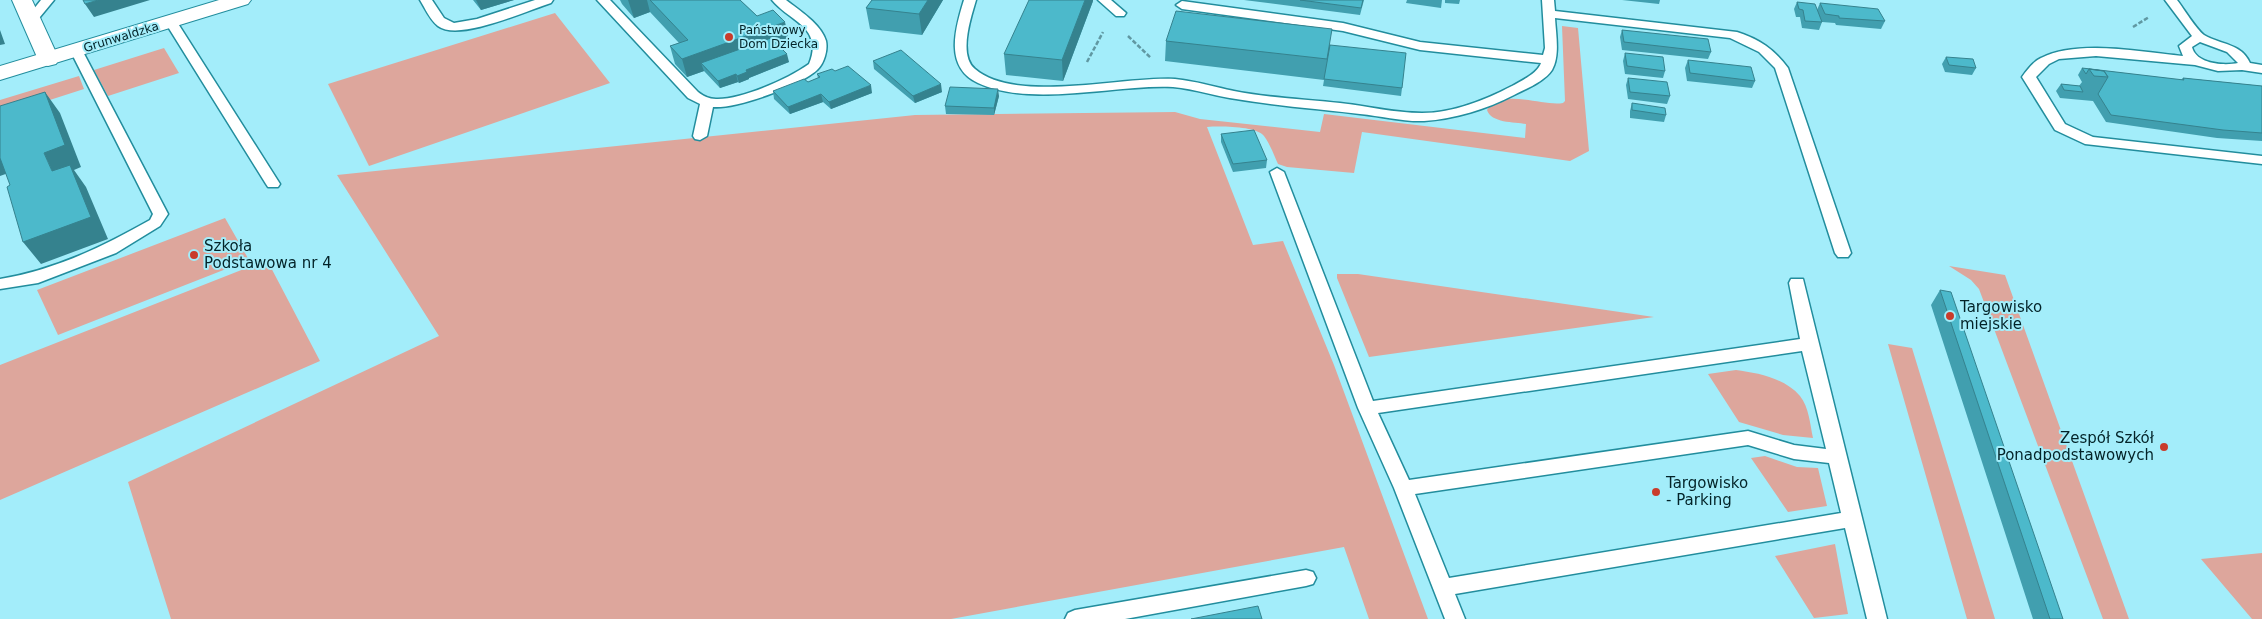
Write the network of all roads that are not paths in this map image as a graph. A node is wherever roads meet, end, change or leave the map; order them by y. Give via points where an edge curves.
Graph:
1 (48, 0) edge
2 (241, 0) edge
3 (426, 0) edge
4 (547, 0) edge
5 (603, 0) edge
6 (778, 0) edge
7 (970, 0) edge
8 (1104, 0) edge
9 (1548, 0) edge
10 (2171, 0) edge
11 (26, 5) edge
12 (1182, 5) dead end
13 (1120, 13) dead end
14 (1549, 14) junction
15 (170, 22) junction
16 (2199, 38) junction
17 (76, 50) junction
18 (48, 59) junction
19 (1550, 60) junction
20 (2200, 62) junction
21 (2242, 66) junction
22 (2262, 69) edge
23 (0, 73) edge
24 (707, 102) junction
25 (700, 136) dead end
26 (2262, 160) edge
27 (1277, 172) dead end
28 (273, 184) dead end
29 (1843, 253) dead end
30 (1797, 283) dead end
31 (0, 284) edge
32 (1810, 344) junction
33 (1367, 408) junction
34 (1837, 457) junction
35 (1403, 488) junction
36 (1853, 519) junction
37 (1306, 578) dead end
38 (1443, 588) junction
39 (1075, 619) edge
40 (1455, 619) edge
41 (1877, 619) edge

1 - 11 lane via 42,5
2 - 15 street, Grunwaldzka
3 - 4 lane via 442,22 452,27 473,24
5 - 24 lane via 693,95
6 - 24 lane via 815,32 820,41 815,64 793,79 738,99
7 - 19 lane via 962,27 961,54 967,69 981,80 1003,87 1039,90 1165,83 1215,89 1235,95 1392,114 1436,116 1460,111 1524,84 1546,69
8 - 13 lane
9 - 14 lane
10 - 16 lane
11 - 18 street
12 - 19 lane via 1336,26 1420,46
14 - 19 lane
14 - 29 lane via 1724,33 1750,41 1769,52 1782,68
15 - 17 street, Grunwaldzka
15 - 28 lane
16 - 20 lane via 2188,43 2185,49
16 - 21 lane via 2238,54 2244,63
17 - 18 street, Grunwaldzka
17 - 31 lane via 161,214 156,223 111,249 32,279
18 - 23 street, Grunwaldzka
20 - 21 lane via 2229,69
20 - 26 lane via 2091,52 2064,54 2045,60 2028,77 2060,127 2090,141
21 - 22 lane
24 - 25 lane
27 - 33 lane
30 - 32 lane
32 - 33 lane
32 - 34 lane
33 - 35 lane
34 - 35 lane via 1794,452 1748,438
34 - 36 lane
35 - 38 lane
36 - 38 lane
36 - 41 lane
37 - 39 lane
38 - 40 lane

